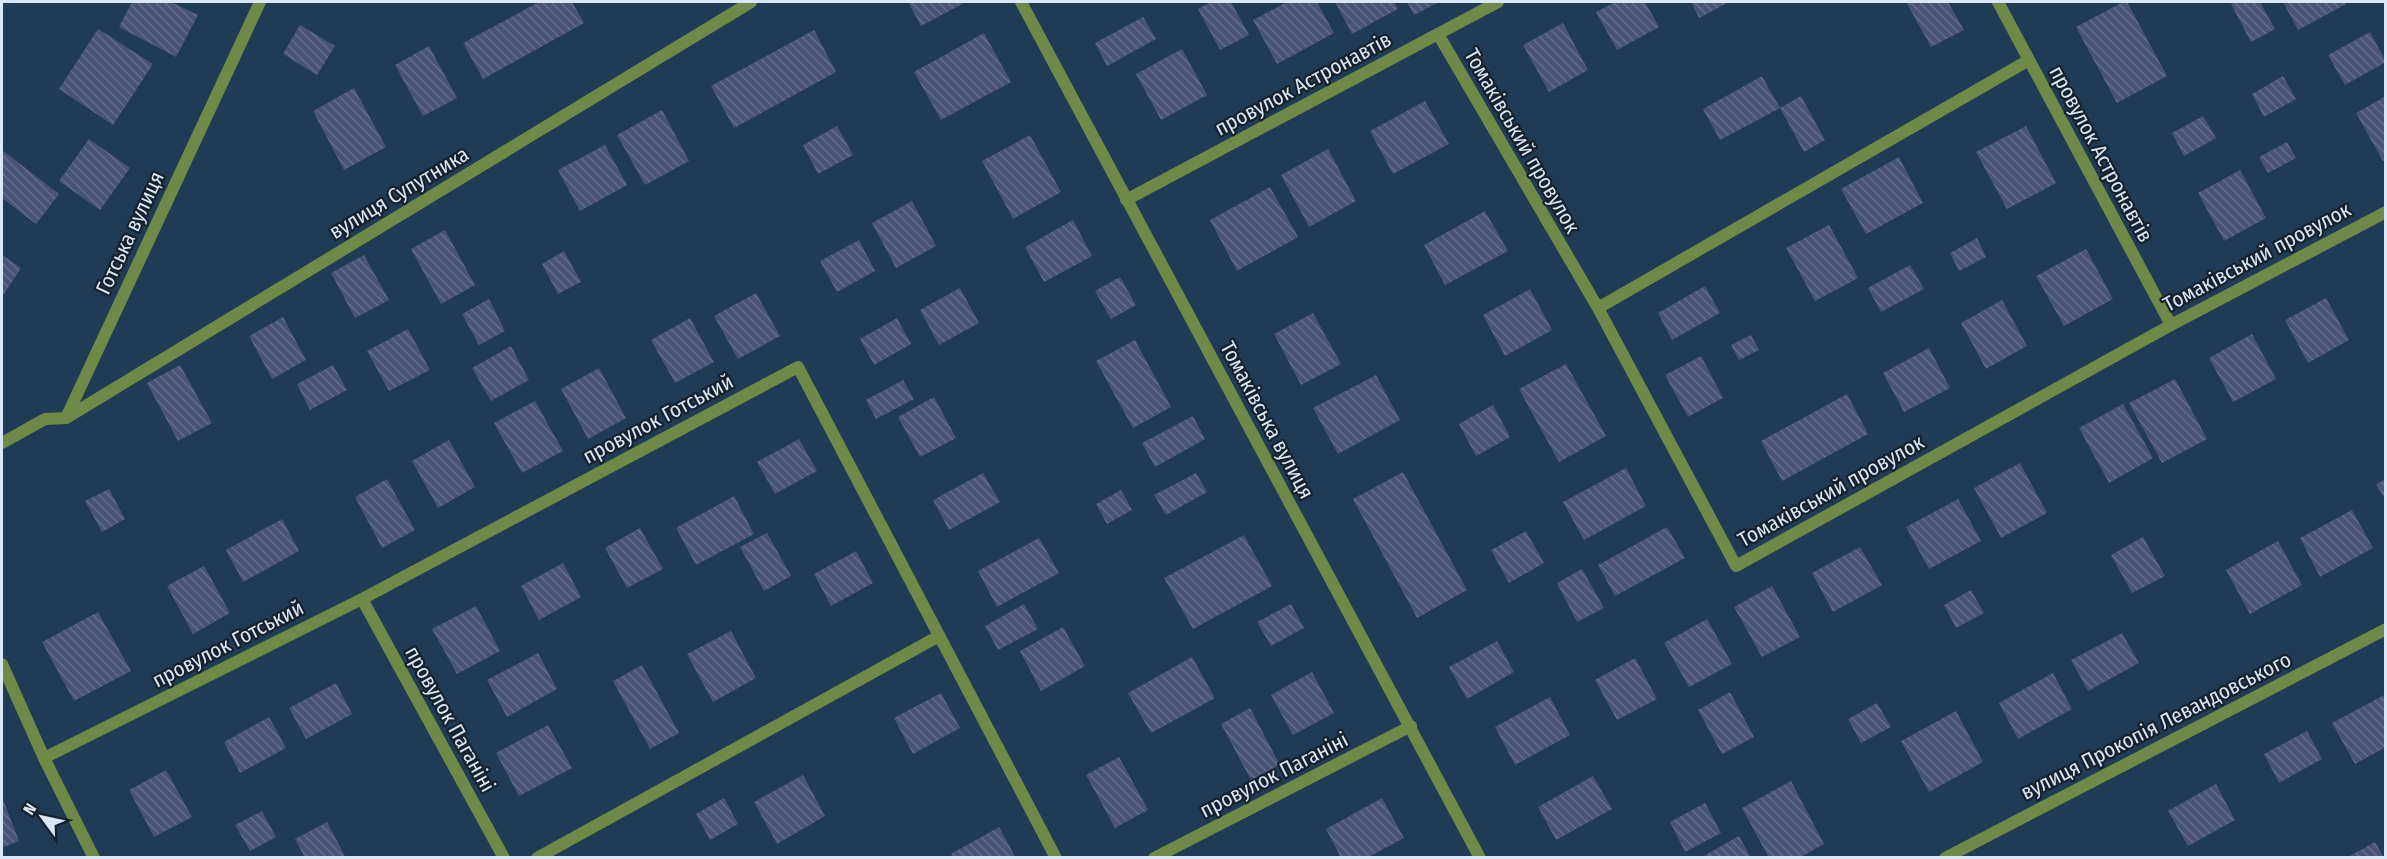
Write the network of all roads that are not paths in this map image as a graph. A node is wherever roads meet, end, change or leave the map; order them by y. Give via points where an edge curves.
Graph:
1 (260, 2) edge
2 (752, 2) edge
3 (1021, 2) edge
4 (1498, 2) edge
5 (1998, 2) edge
6 (1438, 34) junction
7 (2029, 60) junction
8 (1126, 200) junction
9 (2385, 212) edge
10 (1598, 308) junction
11 (2171, 325) junction
12 (66, 418) junction
13 (2, 443) edge
14 (363, 599) junction
15 (2385, 629) edge
16 (939, 636) junction
17 (2, 664) edge
18 (1411, 726) junction
19 (44, 758) junction
20 (94, 858) edge
21 (504, 858) edge
22 (537, 858) edge
23 (1056, 858) edge
24 (1154, 858) edge
25 (1480, 858) edge
26 (1945, 858) edge

1 - 12 street, Готська вулиця
2 - 12 street, вулиця Супутника
3 - 8 street, Томаківська вулиця
4 - 6 street, провулок Астронавтів
5 - 7 street, провулок Астронавтів
6 - 8 street, провулок Астронавтів
6 - 10 street, Томаківський провулок
7 - 10 street
7 - 11 street, провулок Астронавтів
8 - 18 street, Томаківська вулиця
9 - 11 street, Томаківський провулок
10 - 11 street, Томаківський провулок via 1736,566
12 - 13 street via 45,419
14 - 16 street, провулок Готський via 798,367
14 - 19 street, провулок Готський
14 - 21 street, провулок Паганіні
15 - 26 street, вулиця Прокопія Левандовського
16 - 22 street
16 - 23 street, провулок Готський
17 - 19 street
18 - 24 street, провулок Паганіні
18 - 25 street, Томаківська вулиця
19 - 20 street

